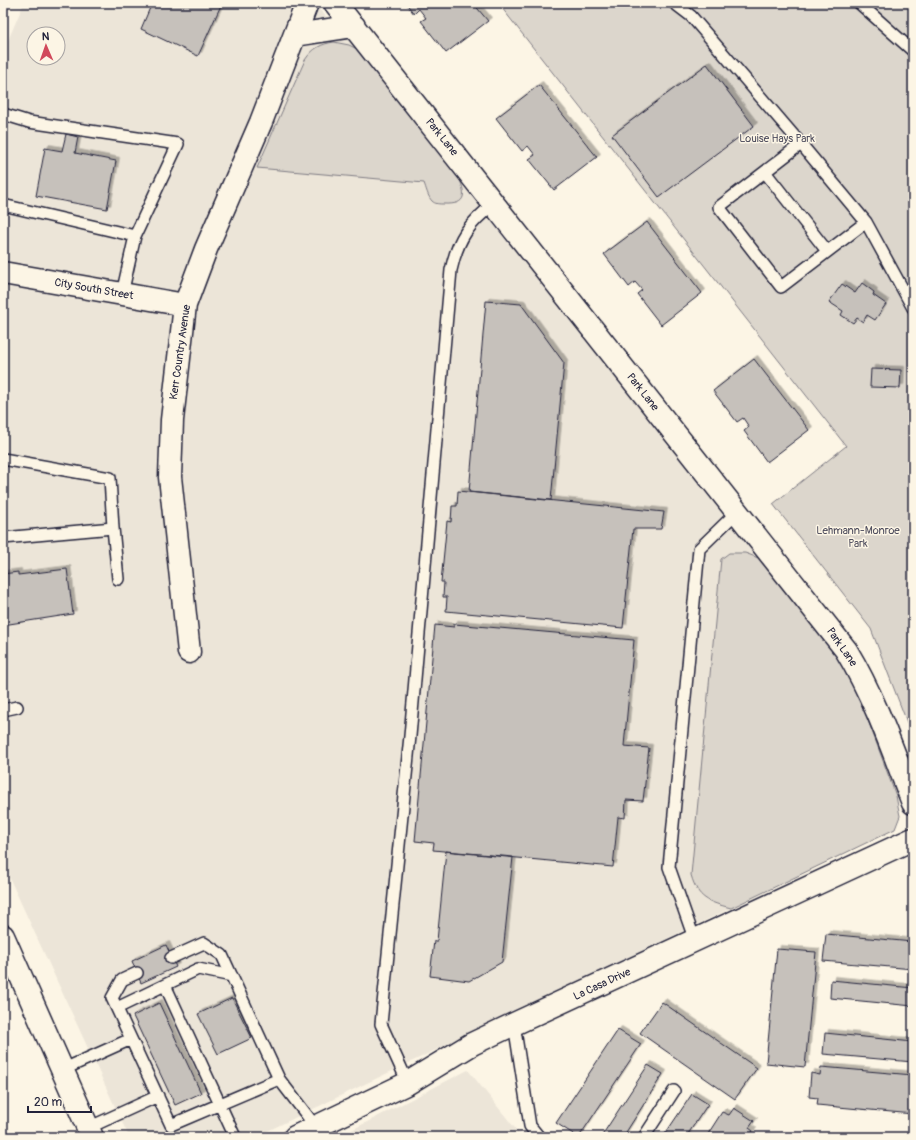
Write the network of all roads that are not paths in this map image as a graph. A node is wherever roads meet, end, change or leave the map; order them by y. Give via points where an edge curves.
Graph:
1 (308, 3) edge
2 (335, 3) edge
3 (674, 3) edge
4 (859, 3) edge
5 (354, 26) junction
6 (295, 35) junction
7 (913, 51) edge
8 (3, 114) edge
9 (801, 144) junction
10 (765, 172) junction
11 (495, 203) junction
12 (3, 205) edge
13 (866, 222) junction
14 (135, 236) junction
15 (827, 251) junction
16 (3, 273) edge
17 (122, 294) junction
18 (185, 305) junction
19 (913, 308) edge
20 (3, 459) edge
21 (737, 512) junction
22 (113, 528) junction
23 (3, 538) edge
24 (118, 579) dead end
25 (190, 652) dead end
26 (18, 707) dead end
27 (3, 710) edge
28 (913, 803) edge
29 (913, 839) edge
30 (3, 936) edge
31 (696, 941) junction
32 (171, 958) dead end
33 (137, 973) dead end
34 (232, 976) junction
35 (165, 985) junction
36 (117, 1008) junction
37 (514, 1024) junction
38 (131, 1038) junction
39 (62, 1070) junction
40 (279, 1079) junction
41 (408, 1083) junction
42 (674, 1091) dead end
43 (158, 1096) junction
44 (220, 1104) junction
45 (90, 1132) edge
46 (319, 1132) edge
47 (235, 1137) edge
48 (295, 1137) edge
49 (539, 1137) edge
50 (644, 1137) edge

1 - 6 street, Kerr Country Avenue
2 - 5 street, Park Lane
3 - 9 lane via 690,16
4 - 7 lane
5 - 6 street
5 - 11 street, Park Lane
6 - 18 street, Kerr Country Avenue
8 - 14 lane via 29,122 178,144
9 - 10 lane
9 - 13 lane
10 - 15 lane
10 - 15 lane via 719,207 781,287
11 - 21 street, Park Lane
11 - 41 lane via 475,219 462,236 455,251 451,270 381,1024
12 - 14 lane
13 - 15 lane
13 - 19 lane
14 - 17 lane
16 - 17 street, City South Street
17 - 18 street, City South Street
18 - 25 street, Kerr Country Avenue via 172,420 170,477
20 - 22 lane via 110,478
21 - 28 street, Park Lane via 846,650 880,716
21 - 31 lane via 699,549 670,867
22 - 23 lane
22 - 24 lane
26 - 27 lane
29 - 31 street, La Casa Drive
30 - 39 street
31 - 37 street, La Casa Drive
32 - 34 lane via 204,943 222,955
33 - 36 lane via 122,980 112,998
34 - 35 lane via 198,969
34 - 40 lane
35 - 36 lane
35 - 44 lane
36 - 38 lane
37 - 41 street, La Casa Drive via 472,1044
37 - 49 lane via 530,1126
38 - 39 lane
38 - 43 lane
39 - 45 street
40 - 44 lane
40 - 46 lane
41 - 46 street, La Casa Drive
42 - 50 lane
43 - 44 lane via 171,1125
43 - 45 lane
44 - 47 lane
46 - 48 street, La Casa Drive

